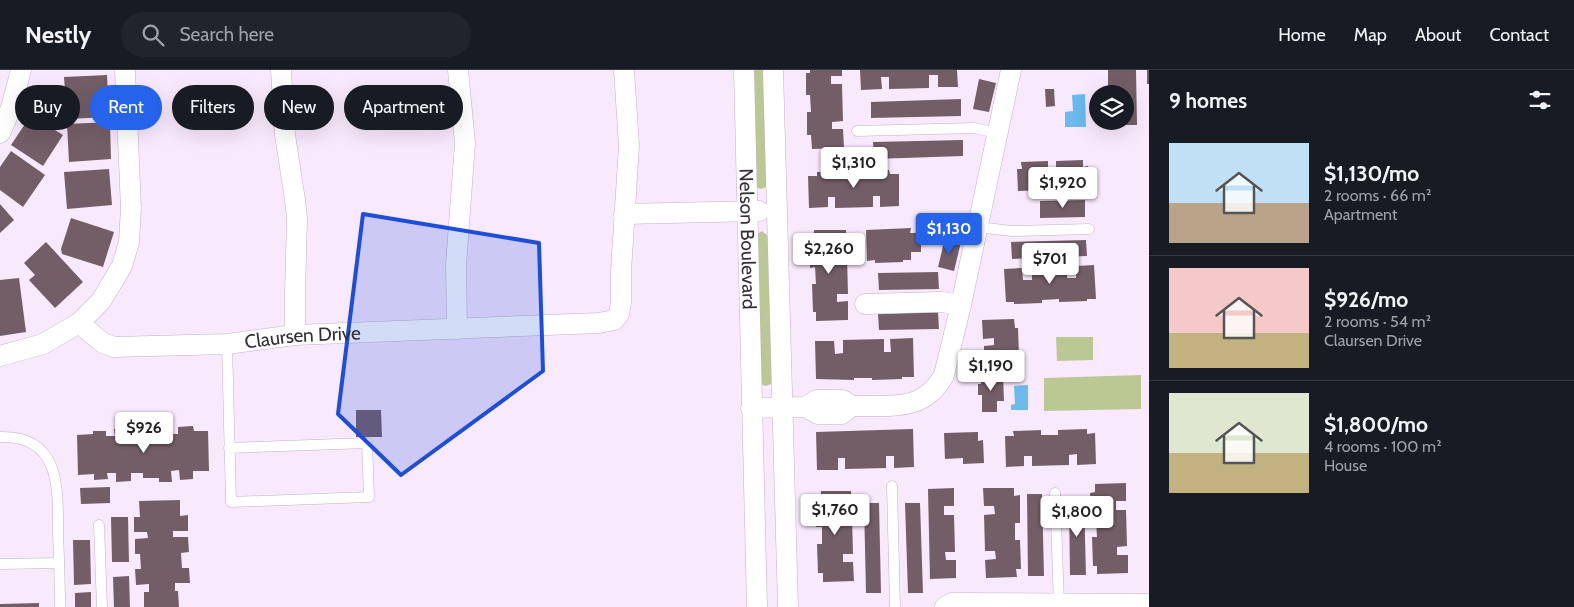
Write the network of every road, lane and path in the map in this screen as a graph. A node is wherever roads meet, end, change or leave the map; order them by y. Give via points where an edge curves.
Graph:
1 (21, 70) edge
2 (125, 70) edge
3 (281, 70) edge
4 (458, 70) edge
5 (624, 70) edge
6 (744, 70) edge
7 (772, 70) edge
8 (1011, 70) edge
9 (857, 131) dead end
10 (0, 133) edge
11 (997, 133) junction
12 (776, 211) junction
13 (747, 212) junction
14 (624, 214) junction
15 (977, 227) junction
16 (1089, 229) dead end
17 (865, 304) dead end
18 (961, 305) junction
19 (79, 323) junction
20 (457, 329) junction
21 (295, 335) junction
22 (227, 344) junction
23 (0, 356) edge
24 (751, 408) junction
25 (781, 408) junction
26 (0, 437) edge
27 (230, 448) junction
28 (892, 486) dead end
29 (1055, 493) dead end
30 (100, 525) dead end
31 (59, 563) junction
32 (0, 564) edge
33 (1059, 604) junction
34 (1149, 604) edge
35 (60, 607) edge
36 (102, 607) edge
37 (757, 607) edge
38 (788, 607) edge
39 (895, 607) edge
40 (945, 607) edge

1 - 10 street via 12,108
2 - 19 street via 131,208 129,242 122,266 110,289
3 - 21 street via 285,135 297,218
4 - 20 street via 465,143 456,265
5 - 14 street via 629,146
6 - 13 street, Nelson Boulevard
7 - 12 street, Nelson Boulevard
8 - 11 street
9 - 11 lane via 974,128
11 - 15 street
12 - 13 street
12 - 25 street, Nelson Boulevard
13 - 14 street
13 - 24 street, Nelson Boulevard
14 - 20 street, Claursen Drive via 621,302 614,320 599,324
15 - 16 lane via 1012,231
15 - 18 street
17 - 18 street via 942,302
18 - 25 street via 944,374 927,396 905,404 852,406 842,414 818,414 805,407
19 - 22 street, Claursen Drive via 103,343 114,347
19 - 23 street via 43,344
20 - 21 street, Claursen Drive
21 - 22 street, Claursen Drive
22 - 27 lane
24 - 25 street
24 - 37 street, Nelson Boulevard
25 - 38 street, Nelson Boulevard
26 - 31 lane via 17,438 34,446 53,467 58,492
27 - 27 lane via 231,502 369,497 367,443
28 - 39 lane
29 - 33 lane
30 - 36 lane
31 - 32 lane
31 - 35 lane
33 - 34 street
33 - 40 street via 952,603

